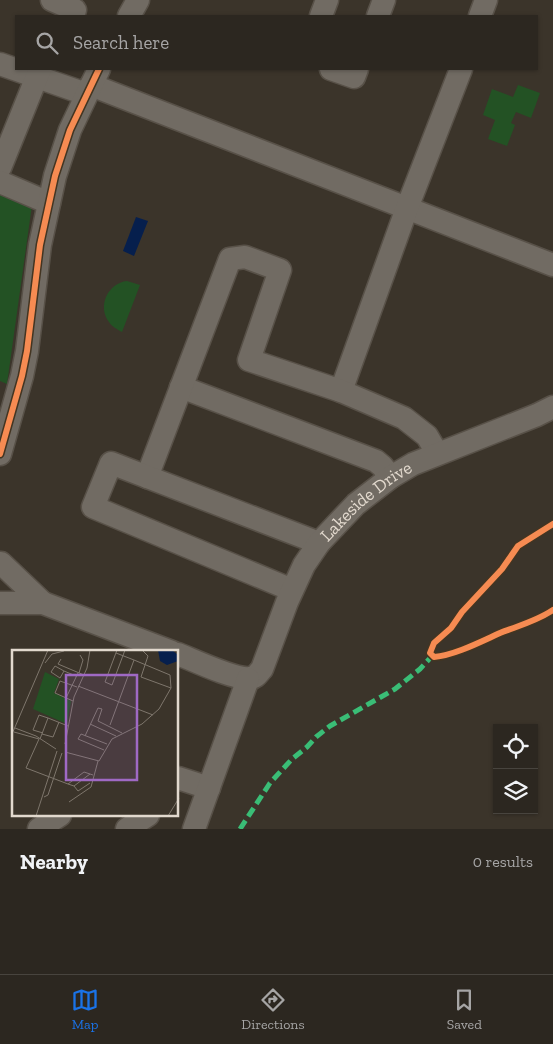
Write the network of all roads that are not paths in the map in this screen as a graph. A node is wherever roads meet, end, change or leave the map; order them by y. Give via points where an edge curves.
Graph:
1 (52, 0) edge
2 (138, 0) edge
3 (327, 0) edge
4 (384, 0) edge
5 (486, 0) edge
6 (76, 9) edge
7 (130, 15) edge
8 (321, 15) edge
9 (378, 15) edge
10 (480, 15) edge
11 (0, 64) edge
12 (15, 68) edge
13 (25, 70) edge
14 (334, 70) edge
15 (357, 70) edge
16 (460, 70) edge
17 (38, 73) edge
18 (92, 83) edge
19 (0, 168) edge
20 (0, 182) edge
21 (49, 203) junction
22 (407, 208) junction
23 (553, 265) edge
24 (182, 387) junction
25 (341, 391) junction
26 (8, 397) edge
27 (553, 407) edge
28 (437, 453) junction
29 (0, 454) edge
30 (147, 477) junction
31 (391, 477) junction
32 (319, 543) junction
33 (0, 562) edge
34 (0, 581) edge
35 (292, 590) junction
36 (0, 603) edge
37 (43, 603) junction
38 (167, 650) edge
39 (179, 654) edge
40 (252, 678) junction
41 (180, 785) edge
42 (209, 788) junction
43 (58, 816) edge
44 (146, 816) edge
45 (39, 829) edge
46 (127, 829) edge
47 (194, 829) edge

1 - 6 street
2 - 7 street
3 - 8 street
4 - 9 street
5 - 10 street
11 - 12 street
13 - 17 street
14 - 15 street via 354,77
16 - 22 street
17 - 18 street
17 - 19 street
18 - 21 street via 62,151
18 - 22 street
20 - 21 street
21 - 26 street via 40,244 27,351
22 - 23 street
22 - 25 street
24 - 25 street via 230,259 245,257 280,270 249,360
24 - 30 street
24 - 31 street via 376,461
25 - 28 street via 404,418 427,436
26 - 29 street
27 - 28 street, Lakeside Drive
28 - 31 street, Lakeside Drive
30 - 32 street
30 - 35 street via 111,463 93,507
31 - 32 street, Lakeside Drive via 356,504
32 - 35 street, Lakeside Drive
33 - 34 street
33 - 37 street
35 - 40 street, Lakeside Drive via 262,669
36 - 37 street
37 - 38 street
39 - 40 street via 237,676
40 - 42 street, Lakeside Drive
41 - 42 street
42 - 47 street, Lakeside Drive
43 - 45 street
44 - 46 street

